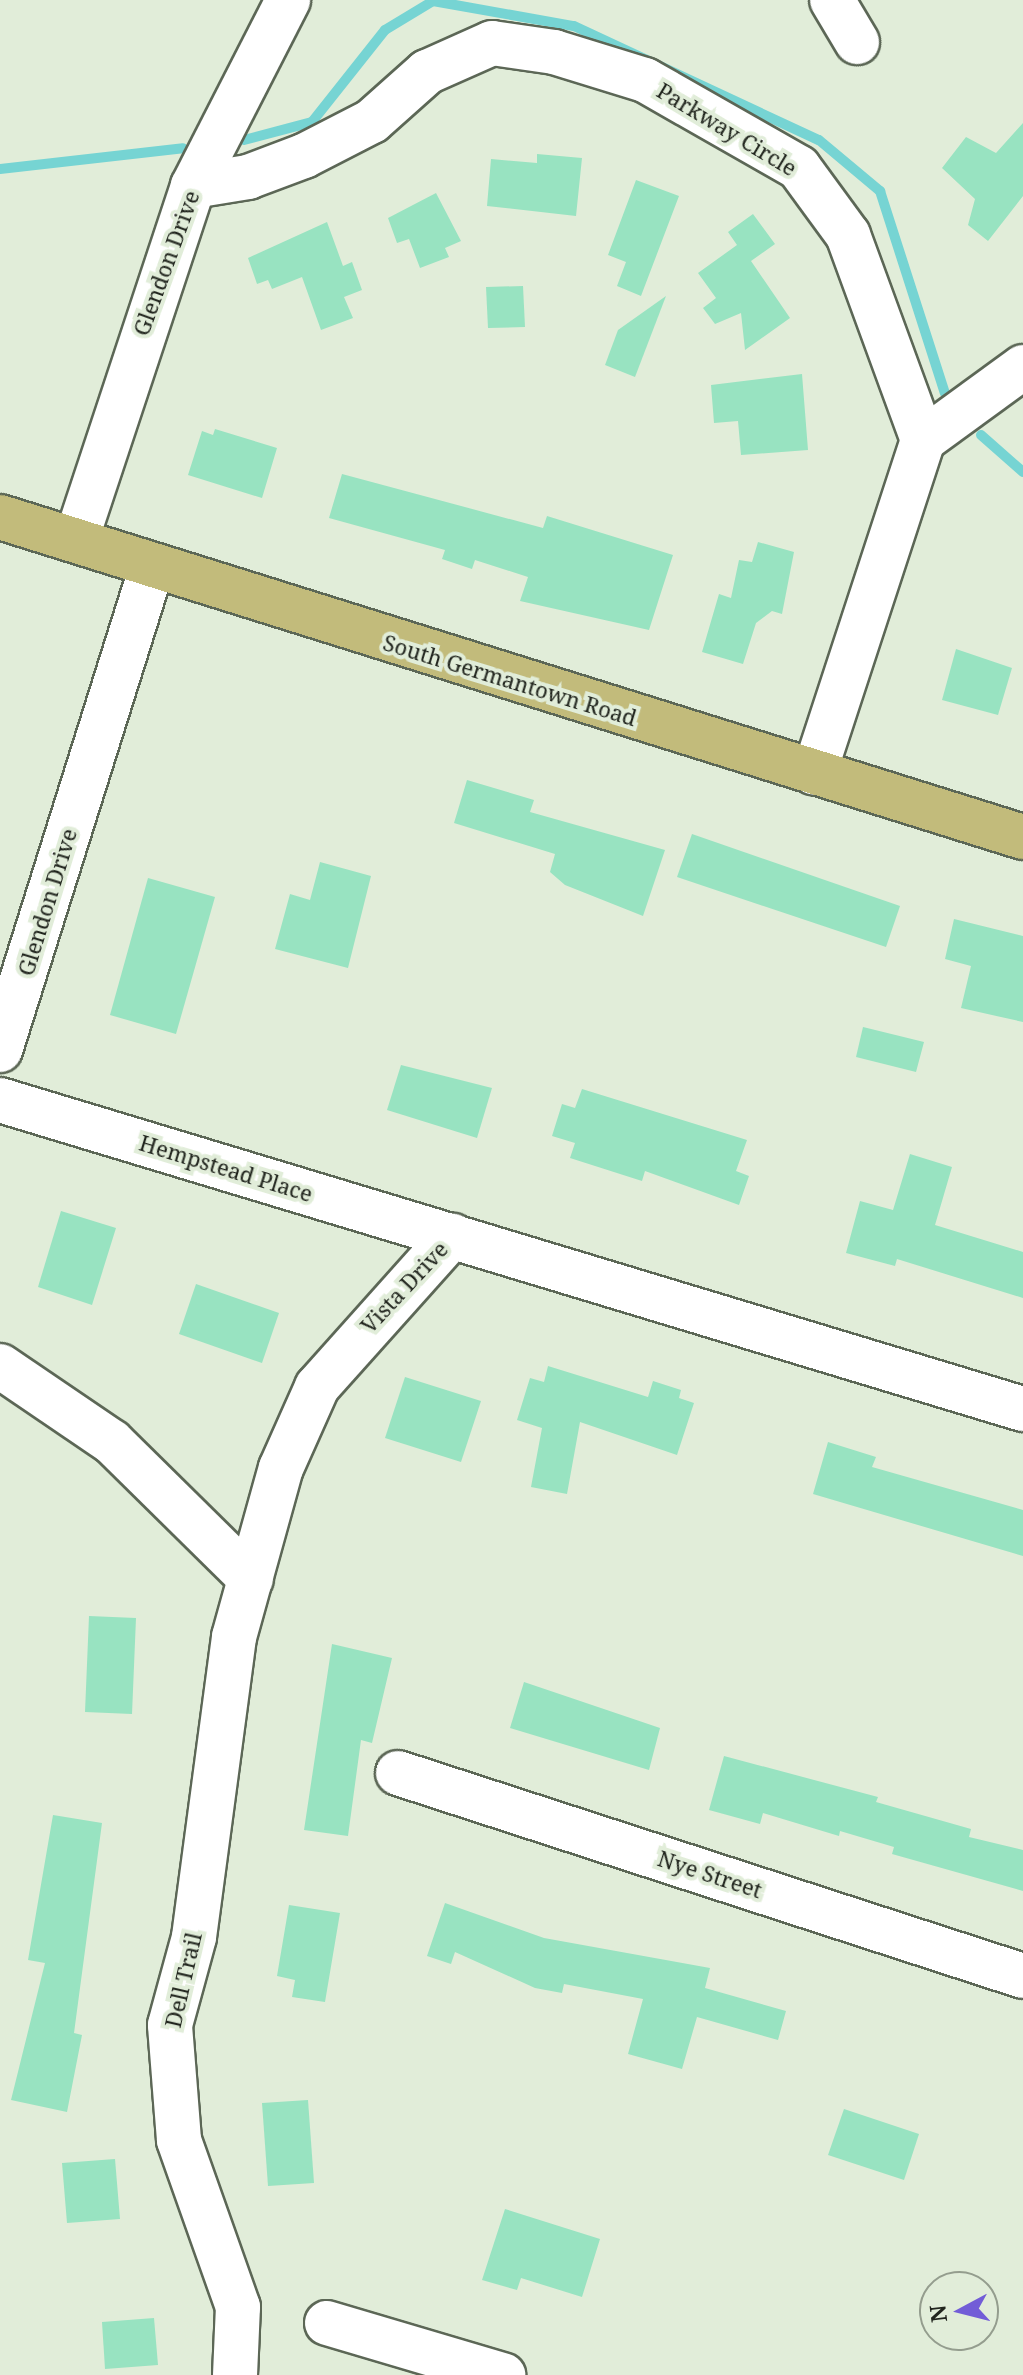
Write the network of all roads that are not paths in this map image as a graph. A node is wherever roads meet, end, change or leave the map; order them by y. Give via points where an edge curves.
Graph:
1 (288, 0) edge
2 (832, 0) edge
3 (857, 42) dead end
4 (193, 186) junction
5 (1023, 367) edge
6 (923, 440) junction
7 (0, 517) edge
8 (76, 540) junction
9 (151, 570) junction
10 (814, 773) junction
11 (1023, 837) edge
12 (0, 1050) edge
13 (0, 1100) edge
14 (452, 1236) junction
15 (0, 1366) edge
16 (1023, 1409) edge
17 (251, 1579) junction
18 (398, 1773) dead end
19 (1023, 1976) edge
20 (327, 2323) dead end
21 (235, 2375) edge
22 (503, 2375) edge

1 - 4 street, Glendon Drive
2 - 3 street
4 - 6 street, Parkway Circle via 248,177 304,156 372,121 427,72 492,43 554,52 645,80 799,168 848,235
4 - 8 street, Glendon Drive
5 - 6 street
6 - 10 street
7 - 8 main road, South Germantown Road
8 - 9 main road, South Germantown Road
9 - 10 main road, South Germantown Road
9 - 12 street, Glendon Drive
10 - 11 main road, South Germantown Road
13 - 14 street, Hempstead Place
14 - 16 street, Vista Drive
14 - 17 street, Vista Drive via 317,1387 281,1468
15 - 17 street via 112,1442
17 - 21 street, Dell Trail via 234,1637 194,1937 170,2025 179,2140 238,2307
18 - 19 street, Nye Street
20 - 22 street

